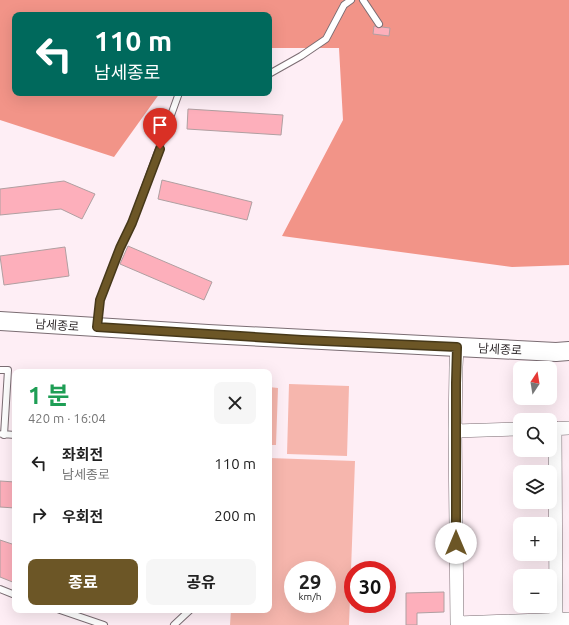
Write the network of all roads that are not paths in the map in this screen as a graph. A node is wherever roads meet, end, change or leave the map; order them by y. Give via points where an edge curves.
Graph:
1 (350, 0) edge
2 (363, 0) edge
3 (379, 24) dead end
4 (272, 72) edge
5 (178, 96) edge
6 (0, 321) edge
7 (97, 327) junction
8 (457, 347) junction
9 (569, 351) edge
10 (0, 370) edge
11 (557, 428) edge
12 (569, 428) edge
13 (513, 429) edge
14 (455, 431) junction
15 (2, 434) edge
16 (12, 435) edge
17 (554, 457) edge
18 (0, 590) edge
19 (12, 594) edge
20 (69, 613) edge
21 (187, 613) edge
22 (562, 619) edge
23 (104, 625) edge
24 (174, 625) edge

1 - 4 lane via 344,5 326,39
2 - 3 lane
5 - 7 lane via 132,223 100,300
6 - 7 street, 남세종로
7 - 8 street, 남세종로
8 - 9 street, 남세종로
8 - 14 street
10 - 15 lane via 8,370
11 - 12 street
13 - 14 street
14 - 22 street via 457,623
15 - 16 lane
17 - 22 street
18 - 19 lane
20 - 23 lane
21 - 24 lane

